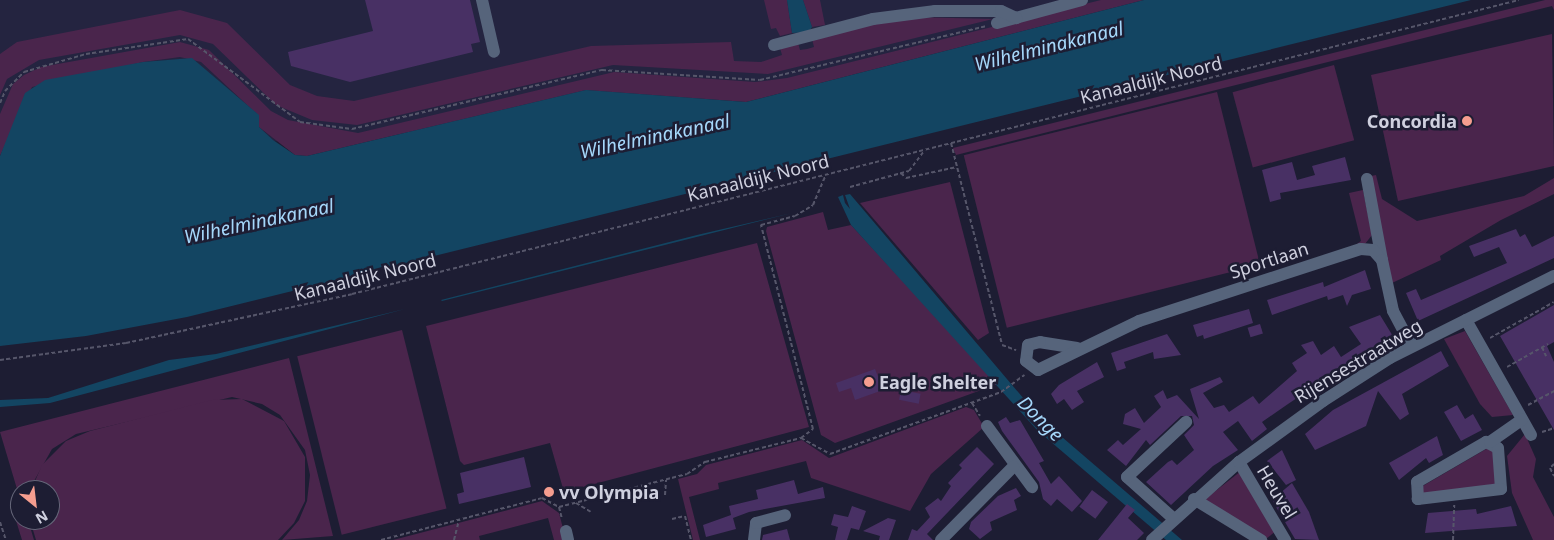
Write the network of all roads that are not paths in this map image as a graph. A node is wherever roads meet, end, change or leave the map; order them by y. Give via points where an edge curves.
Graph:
1 (482, 0) edge
2 (1082, 0) edge
3 (1016, 18) junction
4 (997, 23) road end
5 (774, 45) dead end
6 (494, 52) dead end
7 (1367, 179) dead end
8 (1382, 260) junction
9 (1554, 276) edge
10 (1466, 320) junction
11 (1412, 346) junction
12 (1077, 348) junction
13 (1520, 416) junction
14 (1186, 422) dead end
15 (987, 426) road end
16 (1531, 435) dead end
17 (1490, 442) junction
18 (1238, 462) junction
19 (1013, 467) junction
20 (1032, 487) dead end
21 (1194, 499) junction
22 (785, 515) dead end
23 (1174, 519) junction
24 (1154, 538) edge
25 (754, 540) edge
26 (941, 540) edge
27 (1261, 540) edge
28 (1285, 540) edge

1 - 6 street
2 - 3 street
3 - 4 street
3 - 5 street via 1001,11 934,11 873,19
7 - 8 street
8 - 11 street via 1393,311
8 - 12 street, Sportlaan via 1373,250 1361,249 1139,321
9 - 10 street, Rijensestraatweg
10 - 11 street, Rijensestraatweg
10 - 13 street
11 - 18 street, Rijensestraatweg via 1323,401
12 - 12 street, Sportlaan via 1038,370 1032,369 1025,352 1028,345 1040,342
13 - 16 street
13 - 17 street
14 - 23 street via 1127,477
15 - 19 street
17 - 17 street via 1417,482 1418,499 1454,498 1501,490 1498,448
18 - 21 street, Rijensestraatweg
18 - 28 street, Heuvel
19 - 20 street
19 - 26 street
21 - 23 street, Rijensestraatweg
21 - 27 street
22 - 25 street via 756,523
23 - 24 street, Rijensestraatweg

